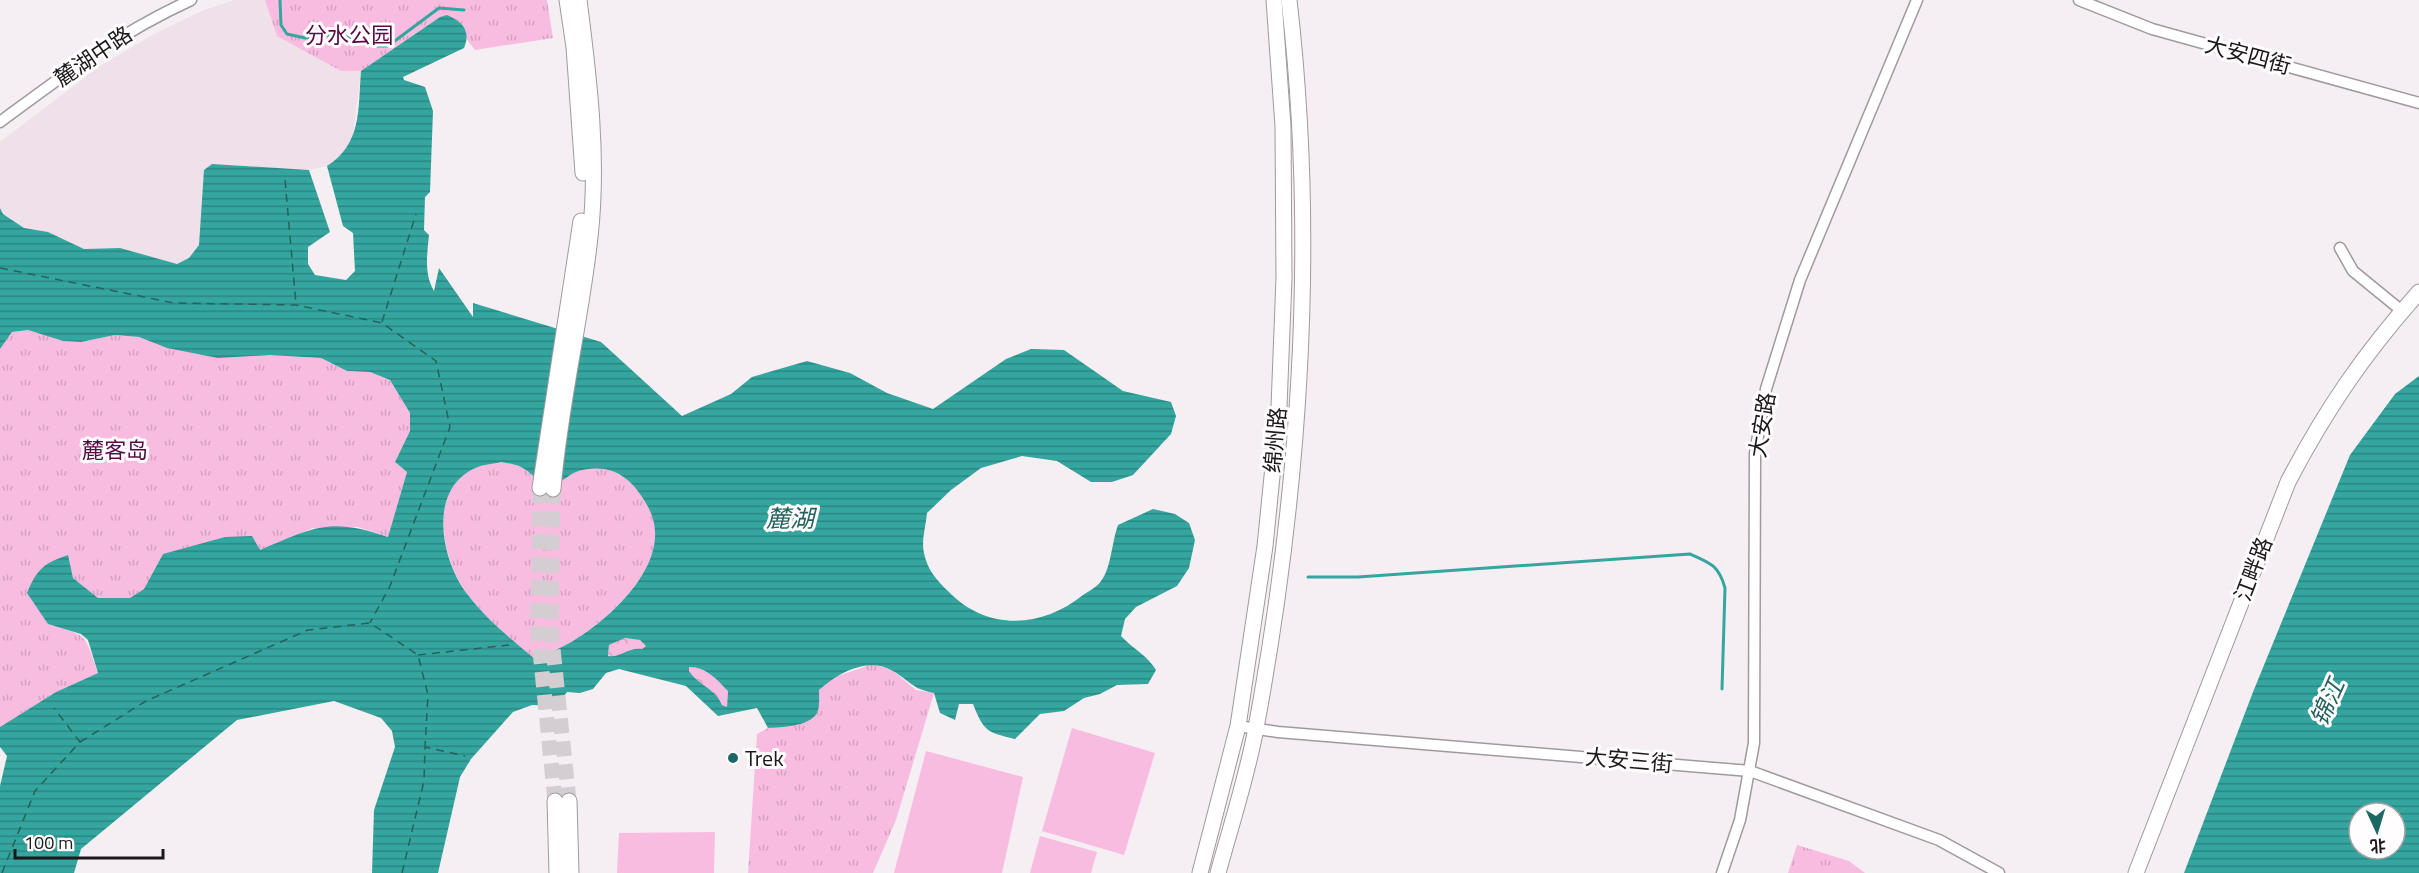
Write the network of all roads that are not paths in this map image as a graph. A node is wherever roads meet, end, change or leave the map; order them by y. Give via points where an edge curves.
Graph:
1 (191, 0) edge
2 (567, 0) edge
3 (579, 0) edge
4 (1274, 0) edge
5 (1289, 0) edge
6 (1917, 0) edge
7 (2079, 0) edge
8 (2419, 103) edge
9 (0, 122) edge
10 (2340, 248) dead end
11 (2419, 292) edge
12 (576, 294) junction
13 (2402, 311) junction
14 (546, 488) tunnel mouth
15 (1238, 726) junction
16 (1256, 728) junction
17 (1750, 771) junction
18 (556, 873) edge
19 (571, 873) edge
20 (1200, 873) edge
21 (1218, 873) edge
22 (1722, 873) edge
23 (2000, 873) edge
24 (2136, 873) edge

1 - 9 street, 麓湖中路 via 115,39
2 - 12 main road via 584,180
3 - 12 main road via 593,179 591,235
4 - 15 main road, 绵州路 via 1283,161 1279,407 1265,546
5 - 16 main road, 绵州路 via 1300,127 1303,276 1283,548
6 - 17 street, 大安路 via 1800,280 1766,389 1755,454 1754,743
7 - 8 street, 大安四街 via 2152,29
10 - 13 street via 2353,271
11 - 13 main road, 江畔路
12 - 14 main road
13 - 24 main road, 江畔路 via 2345,383 2288,482
15 - 16 street, 大安三街
15 - 20 main road, 绵州路
16 - 17 street, 大安三街
16 - 21 main road, 绵州路
17 - 22 street, 大安路 via 1740,820
17 - 23 street, 大安三街 via 1939,840
18 - 19 main road via 562,801

